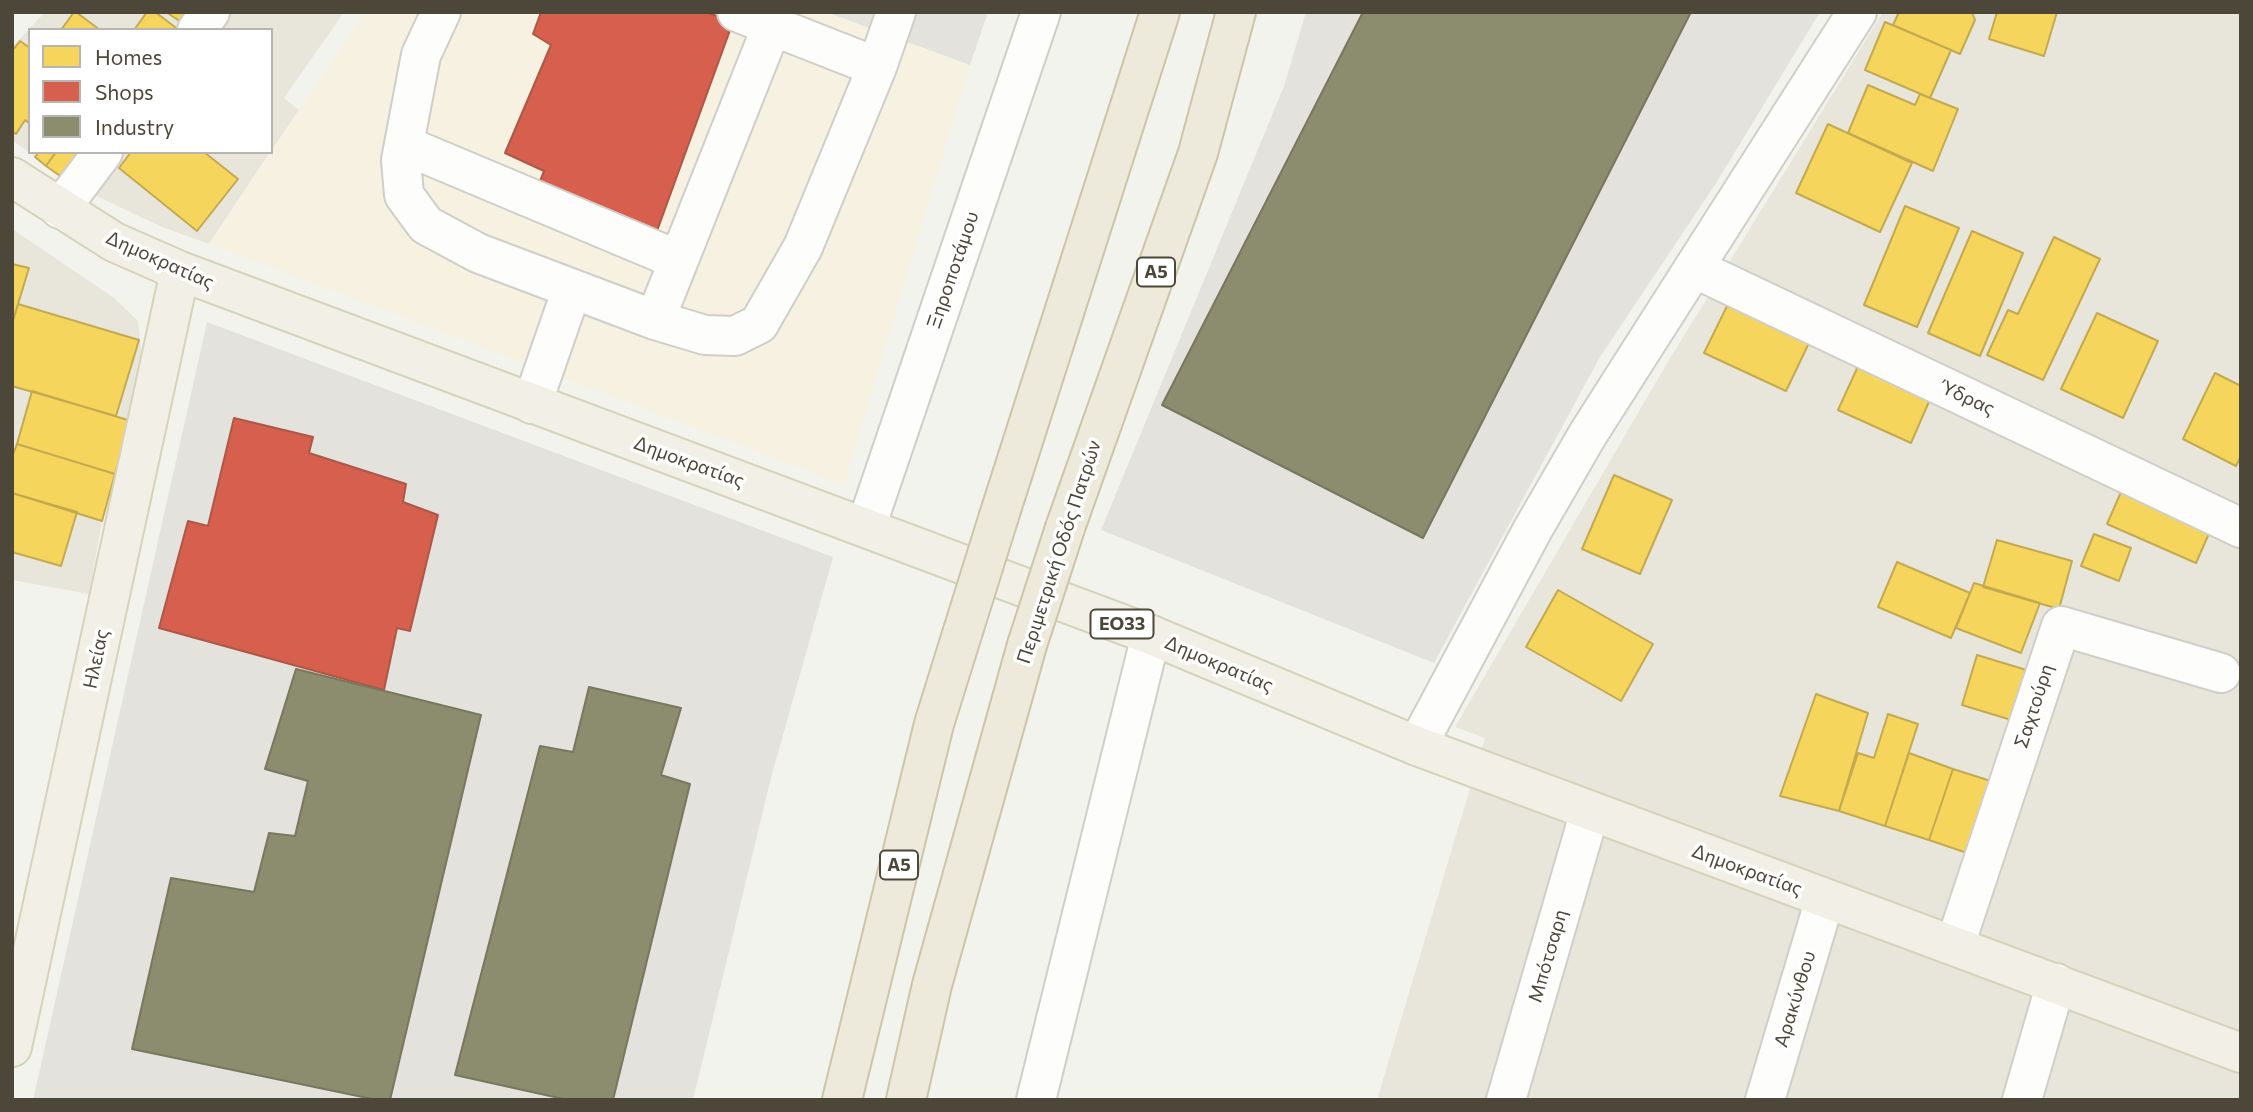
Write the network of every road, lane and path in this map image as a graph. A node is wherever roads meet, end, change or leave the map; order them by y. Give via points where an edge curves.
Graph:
1 (210, 12) edge
2 (441, 12) edge
3 (896, 12) edge
4 (1041, 12) edge
5 (1160, 12) edge
6 (1236, 12) edge
7 (1857, 12) edge
8 (755, 19) edge
9 (198, 28) edge
10 (877, 67) junction
11 (404, 145) junction
12 (101, 154) edge
13 (12, 177) edge
14 (60, 209) junction
15 (678, 260) junction
16 (1694, 268) junction
17 (180, 271) junction
18 (572, 289) junction
19 (655, 320) junction
20 (532, 404) junction
21 (866, 527) junction
22 (2241, 528) edge
23 (1151, 635) junction
24 (2221, 673) dead end
25 (1417, 746) junction
26 (1590, 811) junction
27 (1825, 899) junction
28 (1955, 945) junction
29 (2056, 983) junction
30 (12, 1047) edge
31 (2241, 1053) edge
32 (842, 1100) edge
33 (906, 1100) edge
34 (1036, 1100) edge
35 (1506, 1100) edge
36 (1765, 1100) edge
37 (2022, 1100) edge

1 - 9 street
2 - 11 street via 421,54
3 - 10 street
4 - 21 street, Ξηροποτάμου
5 - 32 highway, Α5, bridge via 934,724
6 - 33 highway, Περιμετρική Οδός Πατρών / Α5, bridge via 1198,153 1027,645 932,985
7 - 16 street
8 - 10 street
8 - 15 street
10 - 19 street via 803,247 759,324 735,336 705,335
11 - 15 street
11 - 18 street via 404,195 426,225 478,253
12 - 14 street
13 - 14 main road, Δημοκρατίας / ΕΟ33
14 - 17 main road, Δημοκρατίας / ΕΟ33 via 114,242
15 - 19 street
16 - 22 street, Ύδρας
16 - 25 street via 1629,366 1533,529
17 - 20 main road, Δημοκρατίας / ΕΟ33
17 - 30 main road, Ηλείας
18 - 19 street
18 - 20 street
20 - 21 main road, Δημοκρατίας / ΕΟ33
21 - 23 main road, Δημοκρατίας / ΕΟ33
23 - 25 main road, Δημοκρατίας / ΕΟ33
23 - 34 street
24 - 28 street, Σαχτούρη via 2061,626
25 - 26 main road, Δημοκρατίας / ΕΟ33
26 - 27 main road, Δημοκρατίας / ΕΟ33
26 - 35 street, Μπότσαρη
27 - 28 main road, Δημοκρατίας / ΕΟ33
27 - 36 street, Αρακύνθου
28 - 29 main road, Δημοκρατίας / ΕΟ33
29 - 31 main road, Δημοκρατίας / ΕΟ33
29 - 37 street

